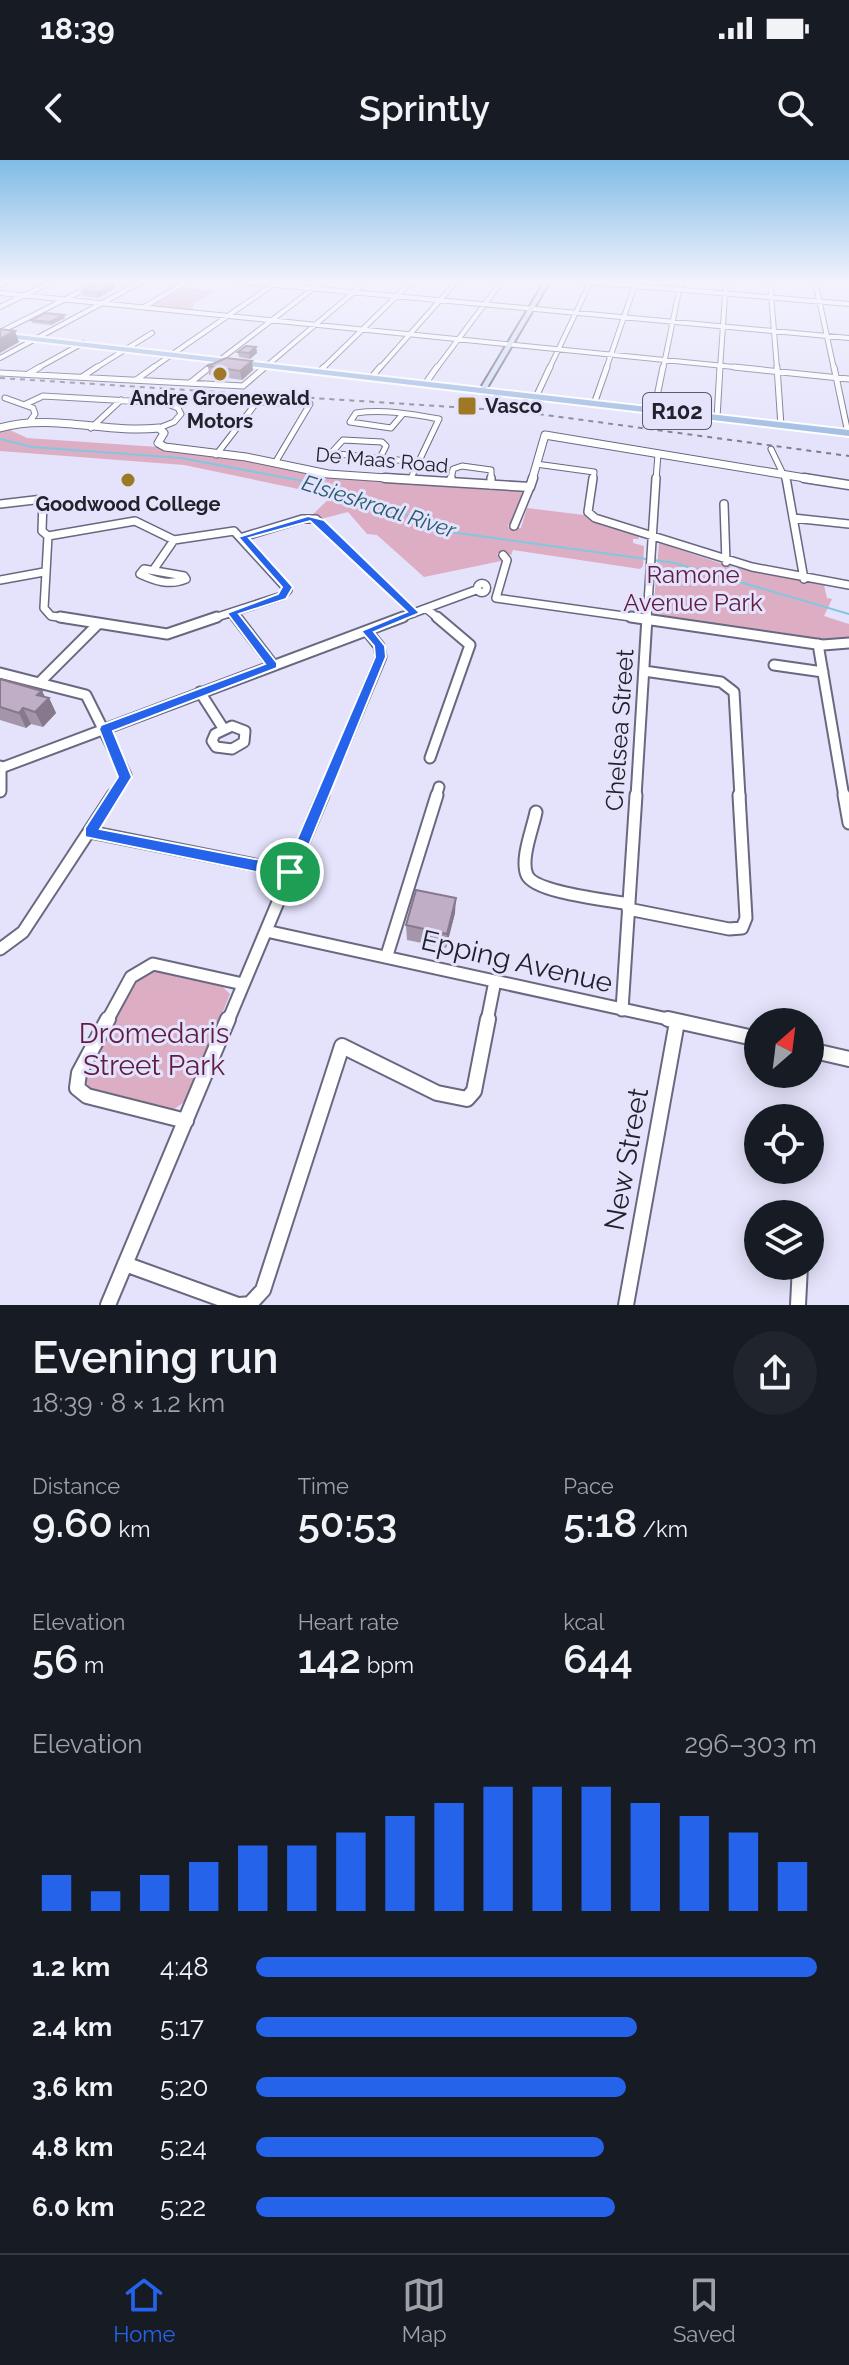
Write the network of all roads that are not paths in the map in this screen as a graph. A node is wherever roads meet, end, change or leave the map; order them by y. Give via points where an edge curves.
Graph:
1 (11, 334) edge
2 (45, 334) edge
3 (150, 334) edge
4 (202, 334) edge
5 (254, 334) edge
6 (306, 334) edge
7 (357, 334) edge
8 (410, 334) edge
9 (414, 334) edge
10 (461, 334) edge
11 (518, 334) edge
12 (566, 334) edge
13 (617, 334) edge
14 (670, 334) edge
15 (722, 334) edge
16 (774, 334) edge
17 (810, 334) edge
18 (827, 336) junction
19 (38, 338) junction
20 (849, 338) edge
21 (458, 339) junction
22 (81, 344) junction
23 (512, 345) junction
24 (127, 349) junction
25 (559, 349) junction
26 (173, 354) junction
27 (611, 355) junction
28 (0, 358) edge
29 (221, 360) junction
30 (665, 360) junction
31 (270, 365) junction
32 (720, 366) junction
33 (320, 371) junction
34 (777, 372) junction
35 (0, 373) edge
36 (28, 374) junction
37 (82, 377) junction
38 (372, 377) junction
39 (836, 378) junction
40 (849, 379) edge
41 (136, 380) junction
42 (190, 383) junction
43 (426, 383) junction
44 (485, 390) junction
45 (2, 396) edge
46 (536, 396) junction
47 (121, 400) junction
48 (595, 403) junction
49 (26, 404) junction
50 (654, 410) junction
51 (402, 415) junction
52 (717, 417) junction
53 (30, 421) junction
54 (549, 424) dead end
55 (781, 424) junction
56 (2, 427) edge
57 (91, 428) junction
58 (159, 428) junction
59 (848, 432) edge
60 (545, 435) junction
61 (771, 449) dead end
62 (658, 454) junction
63 (216, 455) junction
64 (380, 458) junction
65 (417, 462) junction
66 (275, 463) junction
67 (536, 464) junction
68 (786, 475) junction
69 (410, 480) junction
70 (450, 482) junction
71 (491, 485) junction
72 (849, 485) edge
73 (530, 487) junction
74 (0, 504) edge
75 (724, 504) dead end
76 (793, 518) junction
77 (849, 524) edge
78 (514, 526) dead end
79 (48, 536) junction
80 (243, 537) junction
81 (652, 537) junction
82 (174, 540) junction
83 (503, 555) dead end
84 (726, 562) junction
85 (154, 569) junction
86 (44, 572) junction
87 (804, 579) junction
88 (0, 580) edge
89 (849, 585) edge
90 (476, 590) dead end
91 (427, 609) junction
92 (232, 613) junction
93 (414, 613) junction
94 (647, 620) junction
95 (98, 624) junction
96 (367, 631) junction
97 (849, 643) edge
98 (818, 644) junction
99 (273, 665) junction
100 (774, 665) dead end
101 (644, 671) junction
102 (823, 672) junction
103 (0, 673) edge
104 (41, 681) junction
105 (200, 692) junction
106 (223, 728) dead end
107 (105, 729) junction
108 (836, 747) junction
109 (849, 753) edge
110 (430, 758) dead end
111 (0, 767) edge
112 (439, 787) dead end
113 (0, 791) edge
114 (536, 812) dead end
115 (849, 823) edge
116 (90, 832) junction
117 (290, 872) junction
118 (628, 906) junction
119 (266, 931) junction
120 (0, 949) edge
121 (387, 955) junction
122 (495, 981) junction
123 (243, 984) junction
124 (622, 1010) junction
125 (677, 1022) junction
126 (744, 1036) edge
127 (824, 1053) edge
128 (849, 1059) edge
129 (186, 1121) junction
130 (125, 1264) junction
131 (799, 1280) edge
132 (108, 1305) edge
133 (239, 1305) edge
134 (626, 1305) edge
135 (798, 1305) edge

1 - 19 main road, R102
2 - 19 street
3 - 24 street
4 - 26 street
5 - 29 street
6 - 31 street
7 - 33 street
8 - 38 street
9 - 21 street
10 - 21 street
11 - 23 main road
12 - 25 street
13 - 27 street
14 - 30 street
15 - 32 street
16 - 34 street
17 - 18 street
18 - 20 street
18 - 39 street
19 - 22 main road, R102
19 - 28 street
21 - 23 street
21 - 43 street
22 - 24 main road, R102
22 - 36 street
23 - 25 street
23 - 44 main road
24 - 26 main road, R102
24 - 37 street
25 - 27 street
25 - 46 street
26 - 29 main road, R102
26 - 41 street
27 - 30 street
27 - 48 street
29 - 31 main road, R102
29 - 42 street
30 - 32 street
30 - 50 street
31 - 33 main road, R102
31 - 42 street via 245,385
32 - 34 street
32 - 52 street
33 - 38 main road, R102
34 - 39 street
34 - 55 street
35 - 36 street
36 - 37 street
37 - 41 street
38 - 43 main road, R102
39 - 40 street
39 - 59 street
41 - 42 street
43 - 44 main road, R102
44 - 46 main road, R102
45 - 49 street
46 - 48 main road, R102
47 - 49 street via 43,396
47 - 57 street
47 - 58 street via 178,408 179,418
48 - 50 main road, R102
49 - 53 street via 35,411
50 - 52 main road, R102
51 - 51 street via 391,428 350,422 361,412
51 - 65 street via 439,419
52 - 55 main road, R102
53 - 56 street
53 - 57 street
54 - 60 street
55 - 59 main road, R102
57 - 58 street
58 - 63 street, De Maas Road via 164,433 161,446
60 - 62 street
60 - 67 street
61 - 68 street
62 - 68 street
62 - 81 street, Chelsea Street
63 - 66 street, De Maas Road
63 - 66 street via 257,402 310,404
64 - 64 street via 338,454 333,451 343,440 382,442 386,446
64 - 65 street
65 - 69 street
66 - 69 street, De Maas Road via 328,474
67 - 73 street
67 - 81 street via 593,471 589,514
68 - 72 street
68 - 76 street
69 - 70 street, De Maas Road
70 - 71 street, De Maas Road
70 - 71 street via 453,469 462,466 491,470
71 - 73 street, De Maas Road
73 - 78 street
74 - 79 street via 40,499 42,531
75 - 84 street
76 - 77 street
76 - 87 street
79 - 82 street via 137,522
79 - 86 street
80 - 82 street via 230,531
80 - 92 street via 288,590
80 - 93 street via 311,518 321,522
81 - 84 street
81 - 94 street, Chelsea Street
82 - 85 street
83 - 94 street via 507,560 496,598
84 - 87 street
85 - 85 street via 184,576 186,579 177,583 140,574
86 - 88 street
86 - 95 street via 47,614
87 - 89 street
90 - 91 street
91 - 93 street
91 - 110 street via 470,645
92 - 95 street via 160,635
92 - 99 street
93 - 96 street
94 - 98 street
94 - 101 street, Chelsea Street
95 - 104 street
96 - 99 street
96 - 117 street via 381,657
97 - 98 street
98 - 102 street
99 - 105 street
100 - 102 street
101 - 118 street, Chelsea Street
101 - 118 street via 721,682 734,692 746,918 742,928 729,929
102 - 108 street
103 - 104 street
104 - 107 street via 86,695
105 - 106 street
105 - 107 street
107 - 111 street
107 - 116 street via 125,777
108 - 109 street
108 - 115 street
111 - 113 street
112 - 121 street
114 - 118 street via 526,872 531,881
116 - 117 street
116 - 120 street via 23,932
117 - 119 street
118 - 124 street, Chelsea Street
119 - 121 street, Epping Avenue
119 - 123 street
121 - 122 street, Epping Avenue
122 - 124 street, Epping Avenue
122 - 133 street via 474,1091 467,1099 455,1099 392,1072 344,1045 263,1290 250,1304
123 - 129 street
123 - 129 street via 153,964 141,968 131,977 76,1081 87,1096
124 - 125 street, Epping Avenue
125 - 126 street, Epping Avenue
125 - 134 street, New Street
127 - 128 street
129 - 130 street
130 - 132 street
130 - 133 street
131 - 135 street

